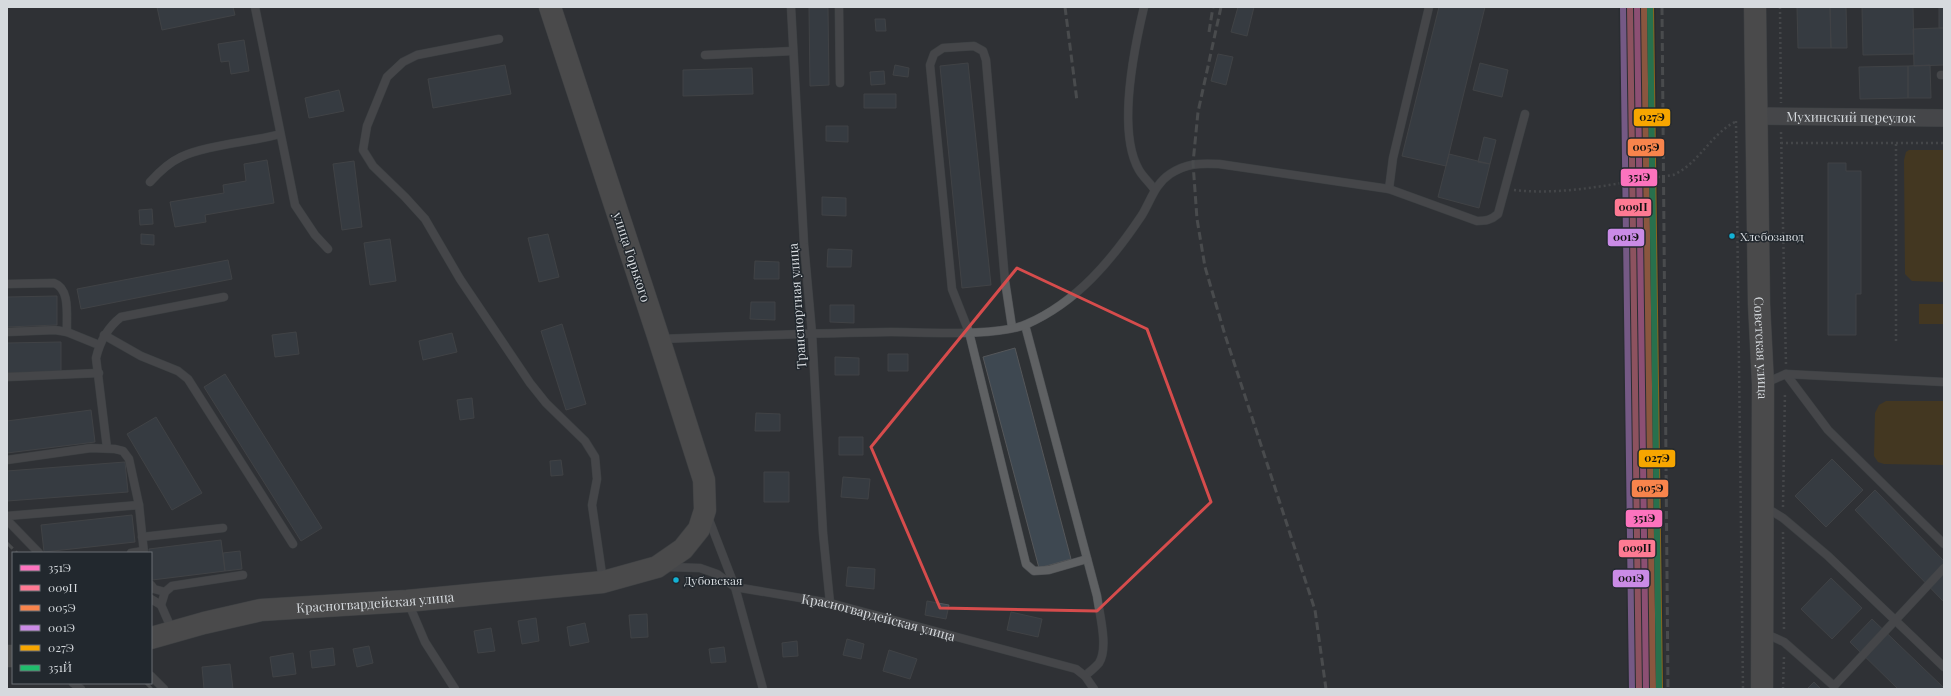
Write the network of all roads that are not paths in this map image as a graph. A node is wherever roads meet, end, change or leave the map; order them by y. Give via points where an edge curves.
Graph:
1 (255, 7) edge
2 (550, 7) edge
3 (791, 7) edge
4 (839, 7) edge
5 (1144, 7) edge
6 (1429, 7) edge
7 (1755, 7) edge
8 (499, 39) dead end
9 (793, 51) junction
10 (705, 55) dead end
11 (840, 83) dead end
12 (1525, 114) dead end
13 (1758, 116) junction
14 (1944, 118) edge
15 (280, 134) junction
16 (150, 182) dead end
17 (1154, 189) junction
18 (1389, 189) junction
19 (328, 249) dead end
20 (7, 284) edge
21 (224, 297) dead end
22 (1025, 325) junction
23 (1012, 327) junction
24 (7, 332) edge
25 (67, 332) junction
26 (969, 332) junction
27 (812, 333) junction
28 (104, 335) junction
29 (659, 339) junction
30 (99, 345) junction
31 (99, 373) junction
32 (1786, 374) junction
33 (7, 377) edge
34 (1944, 382) edge
35 (1763, 384) junction
36 (107, 448) junction
37 (7, 460) edge
38 (139, 505) junction
39 (1763, 505) junction
40 (705, 510) junction
41 (7, 516) edge
42 (7, 520) edge
43 (223, 528) dead end
44 (142, 537) junction
45 (293, 544) dead end
46 (1944, 544) edge
47 (38, 552) edge
48 (144, 552) edge
49 (1088, 559) junction
50 (656, 567) junction
51 (1944, 568) edge
52 (243, 575) dead end
53 (603, 582) junction
54 (152, 586) edge
55 (735, 586) junction
56 (165, 592) junction
57 (152, 599) edge
58 (407, 601) junction
59 (830, 603) junction
60 (161, 605) junction
61 (1762, 632) junction
62 (173, 633) junction
63 (152, 638) edge
64 (1944, 667) edge
65 (1085, 676) junction
66 (152, 677) edge
67 (164, 689) edge
68 (454, 689) edge
69 (763, 689) edge
70 (1094, 689) edge
71 (1762, 689) edge

1 - 15 lane
2 - 29 main road, улица Горького
3 - 9 lane, Транспортная улица
4 - 11 lane
5 - 17 lane via 1129,102 1130,142 1139,170
6 - 18 lane via 1393,158
7 - 13 main road, Советская улица
8 - 53 lane via 417,55 403,62 387,77 367,126 364,150 372,166 425,220 460,279 530,382 546,403 585,441 595,457 597,479 592,505
9 - 10 lane
9 - 27 lane, Транспортная улица
12 - 18 lane via 1498,214 1492,219 1477,221
13 - 14 street, Мухинский переулок
13 - 35 main road, Советская улица via 1759,304
15 - 16 lane via 182,156 163,168
15 - 19 lane via 295,205
17 - 18 lane via 1170,174 1193,163 1225,165
17 - 22 lane via 1143,213 1117,251 1079,292 1061,306
20 - 25 lane via 60,285 64,291
21 - 28 lane via 121,317
22 - 23 lane
22 - 49 lane
23 - 26 lane
23 - 26 lane via 1005,281 986,60 983,51 974,46 943,48 934,54 930,65 952,289
24 - 25 lane
25 - 30 lane
26 - 27 lane
26 - 49 lane via 1026,564 1034,571 1049,570
27 - 29 lane
27 - 59 lane, Транспортная улица via 823,533
28 - 30 lane
28 - 45 lane via 141,356 178,371 188,379
29 - 40 main road, улица Горького via 704,480
30 - 31 lane via 96,358
31 - 33 lane
31 - 36 lane
32 - 34 lane
32 - 35 lane
32 - 46 lane via 1828,430
35 - 39 main road, Советская улица
36 - 37 lane
36 - 38 lane via 123,452 129,459
38 - 41 lane
38 - 44 lane
39 - 61 main road, Советская улица
39 - 64 lane via 1783,518 1828,556
40 - 50 main road, улица Горького via 699,529 683,549
40 - 55 lane, улица Горького
42 - 47 lane
43 - 44 lane
44 - 48 lane
49 - 65 lane via 1103,650 1099,662
50 - 53 main road, улица Горького
50 - 55 lane, Красногвардейская улица via 700,568 717,574
51 - 61 lane via 1834,686 1784,642
52 - 56 lane via 172,586
53 - 58 main road, Красногвардейская улица
54 - 56 lane
55 - 59 lane, Красногвардейская улица
55 - 69 lane, улица Горького
56 - 60 lane
57 - 60 lane
58 - 62 main road, Красногвардейская улица via 261,610
58 - 68 lane via 425,642
59 - 65 lane, Красногвардейская улица via 1076,669
60 - 62 lane
61 - 71 main road, Советская улица
62 - 63 main road, Красногвардейская улица
65 - 70 lane, Красногвардейская улица
66 - 67 lane

